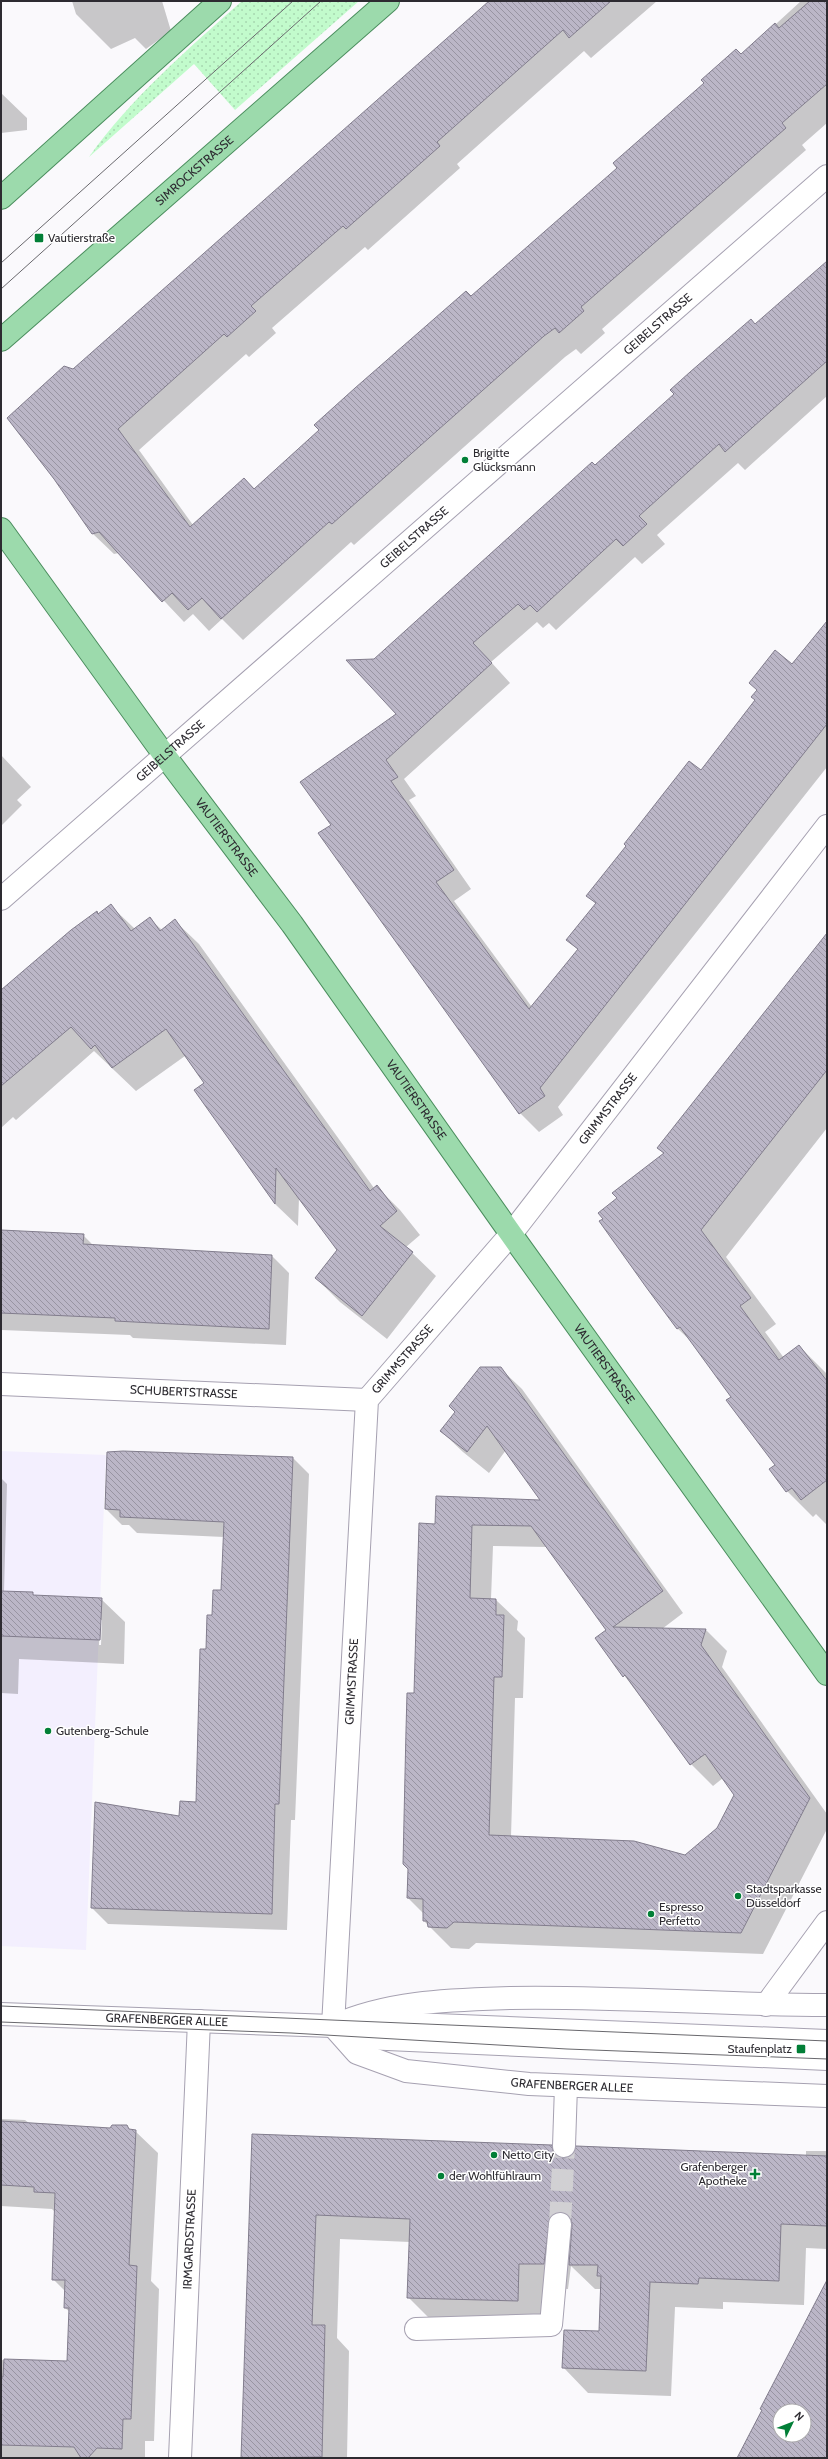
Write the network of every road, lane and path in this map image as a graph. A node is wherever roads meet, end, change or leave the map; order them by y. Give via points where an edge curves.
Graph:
1 (220, 1) edge
2 (388, 1) edge
3 (827, 176) edge
4 (1, 198) edge
5 (1, 340) edge
6 (1, 530) edge
7 (164, 756) junction
8 (827, 826) edge
9 (1, 899) edge
10 (511, 1234) junction
11 (1, 1384) edge
12 (367, 1400) junction
13 (827, 1674) edge
14 (827, 1922) edge
15 (766, 2005) junction
16 (827, 2005) edge
17 (1, 2014) edge
18 (199, 2021) junction
19 (333, 2026) junction
20 (827, 2041) edge
21 (827, 2059) edge
22 (566, 2086) junction
23 (827, 2096) edge
24 (564, 2146) tunnel mouth
25 (560, 2224) tunnel mouth
26 (416, 2329) dead end
27 (180, 2458) edge

1 - 4 main road
2 - 5 main road, SIMROCKSTRASSE
3 - 7 street, GEIBELSTRASSE
6 - 7 main road, VAUTIERSTRASSE
7 - 9 street, GEIBELSTRASSE
7 - 10 main road, VAUTIERSTRASSE via 292,924
8 - 10 street, GRIMMSTRASSE
10 - 12 street, GRIMMSTRASSE
10 - 13 main road, VAUTIERSTRASSE
11 - 12 street, SCHUBERTSTRASSE
12 - 19 street, GRIMMSTRASSE
14 - 15 street
15 - 16 street, GRAFENBERGER ALLEE
15 - 19 street, GRAFENBERGER ALLEE via 559,1997 433,2000 353,2017
17 - 18 street, GRAFENBERGER ALLEE
18 - 19 street, GRAFENBERGER ALLEE
18 - 27 street, IRMGARDSTRASSE
19 - 20 street via 365,2022
19 - 21 street via 364,2038
19 - 22 street, GRAFENBERGER ALLEE via 357,2053 406,2071
22 - 23 street, GRAFENBERGER ALLEE
22 - 24 street
25 - 26 street via 551,2325

